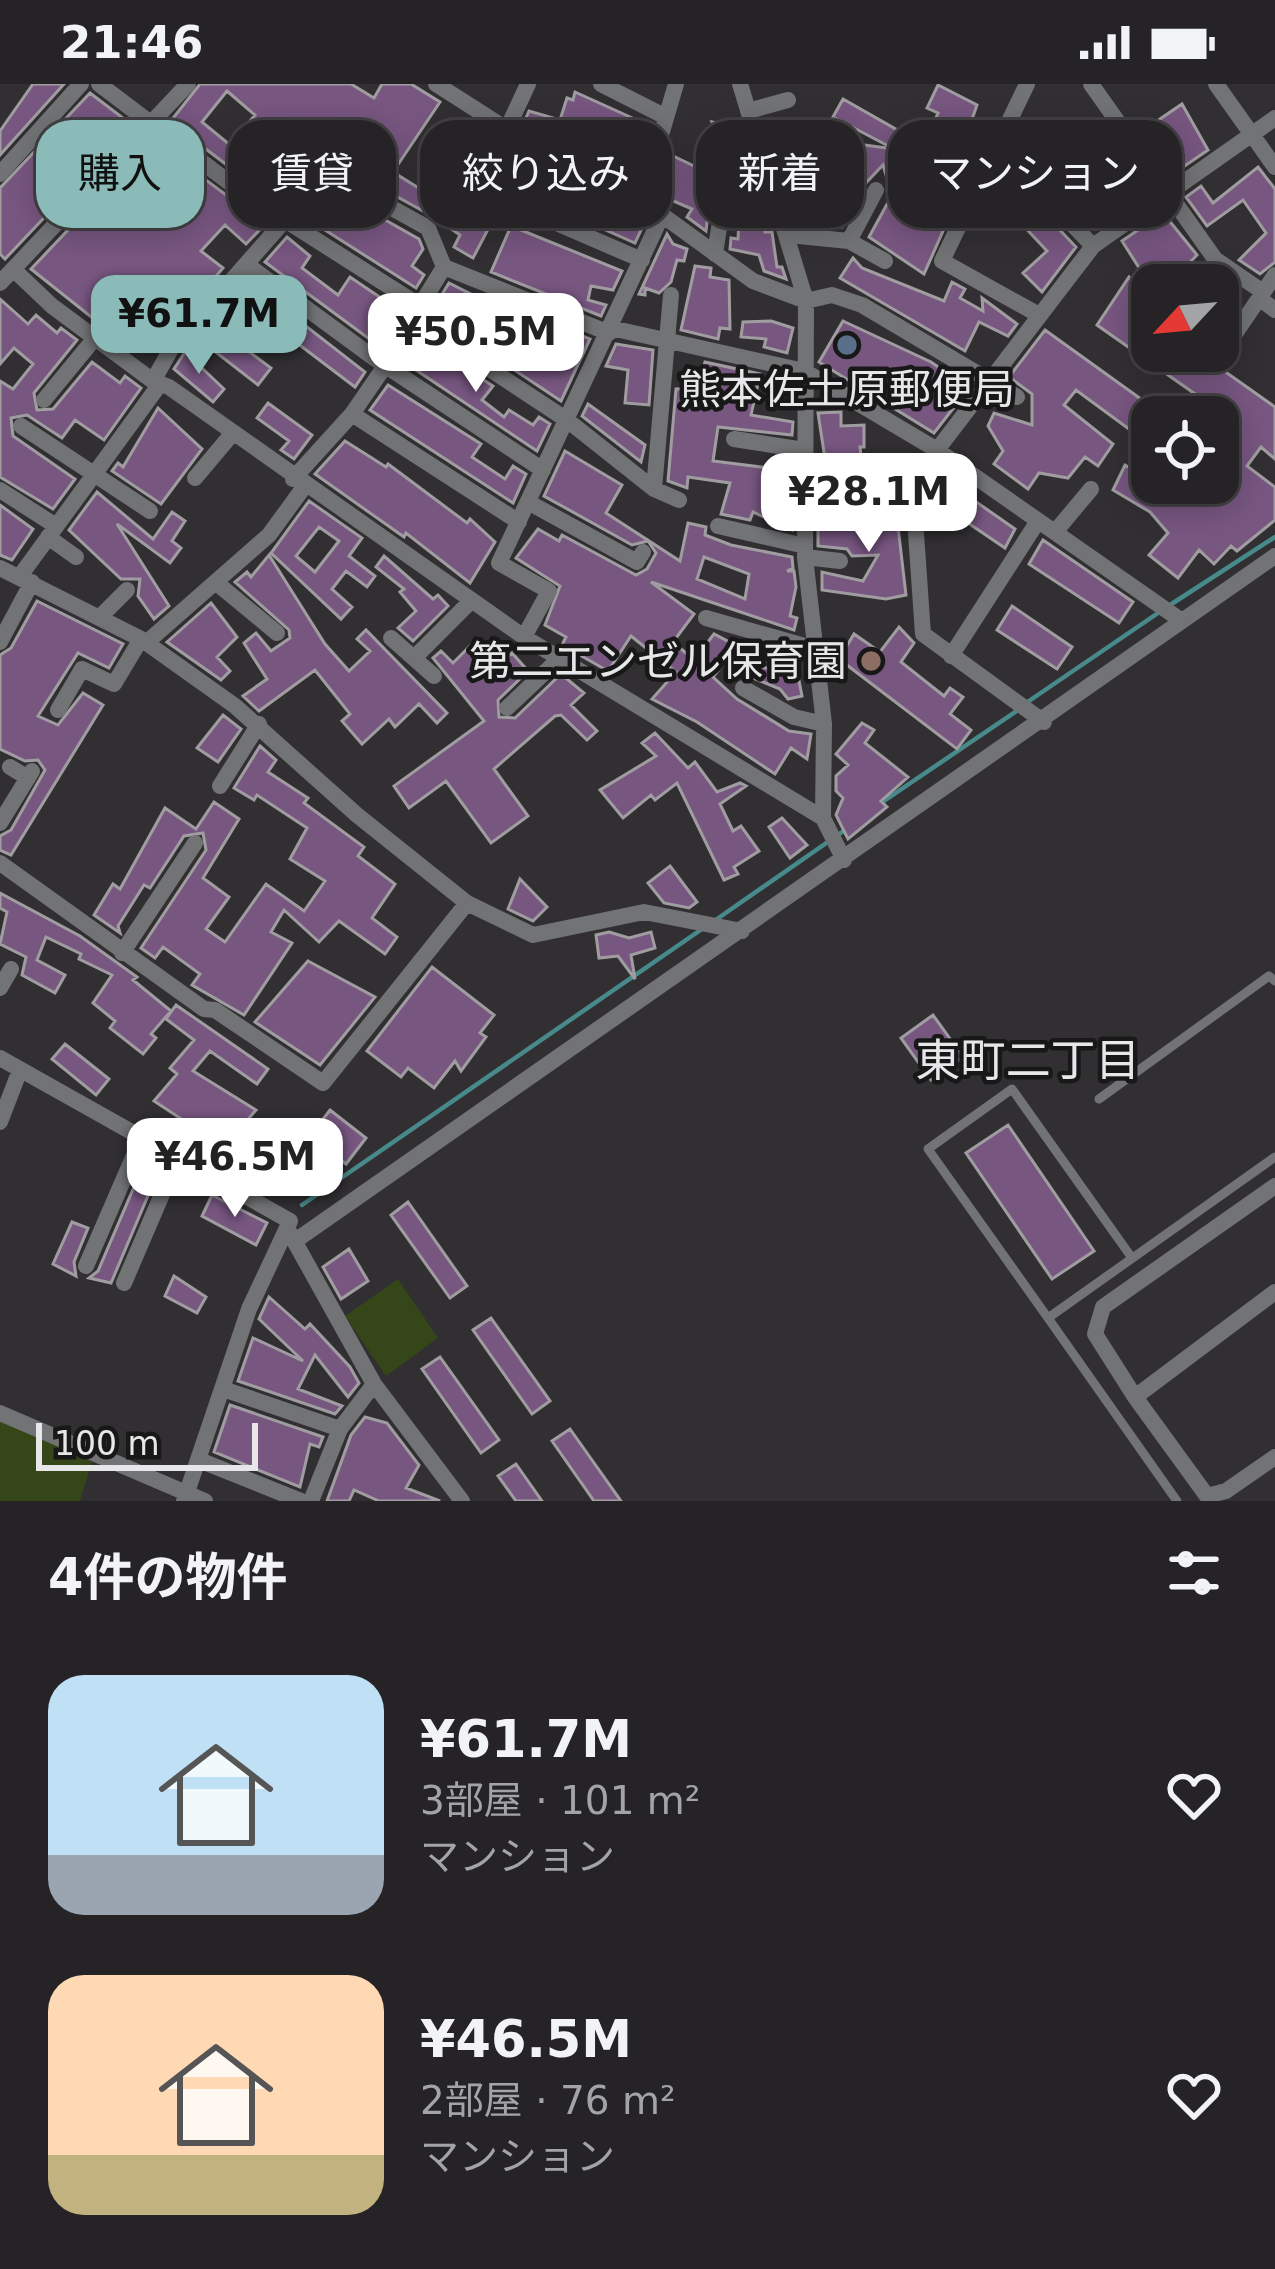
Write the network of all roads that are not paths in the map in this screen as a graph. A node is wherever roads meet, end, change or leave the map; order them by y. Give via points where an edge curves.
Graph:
1 (81, 84) edge
2 (99, 84) edge
3 (188, 84) edge
4 (436, 84) edge
5 (528, 84) edge
6 (601, 84) edge
7 (676, 84) edge
8 (740, 84) edge
9 (1027, 84) edge
10 (1091, 84) edge
11 (1216, 84) edge
12 (788, 100) dead end
13 (748, 110) junction
14 (666, 117) junction
15 (1275, 118) edge
16 (143, 120) edge
17 (155, 120) edge
18 (493, 120) edge
19 (511, 120) edge
20 (665, 120) edge
21 (751, 120) edge
22 (1010, 120) edge
23 (1117, 120) edge
24 (1252, 134) junction
25 (204, 165) edge
26 (1275, 167) edge
27 (0, 174) edge
28 (1182, 182) edge
29 (876, 190) dead end
30 (1182, 212) edge
31 (672, 222) edge
32 (49, 228) edge
33 (567, 228) edge
34 (656, 228) edge
35 (720, 228) edge
36 (787, 228) edge
37 (958, 228) edge
38 (1076, 228) edge
39 (1118, 228) edge
40 (789, 235) junction
41 (849, 241) junction
42 (1093, 246) junction
43 (716, 254) junction
44 (642, 260) junction
45 (885, 261) dead end
46 (246, 264) junction
47 (444, 267) junction
48 (5, 273) edge
49 (1275, 275) edge
50 (671, 295) dead end
51 (1261, 295) junction
52 (806, 301) junction
53 (1275, 310) edge
54 (415, 312) junction
55 (1039, 316) junction
56 (1239, 328) edge
57 (610, 331) junction
58 (94, 338) junction
59 (670, 341) junction
60 (380, 362) junction
61 (804, 371) junction
62 (993, 378) junction
63 (156, 382) junction
64 (1017, 397) dead end
65 (44, 400) dead end
66 (352, 414) junction
67 (567, 420) junction
68 (21, 426) dead end
69 (232, 434) junction
70 (734, 439) dead end
71 (938, 450) junction
72 (804, 451) junction
73 (543, 470) junction
74 (94, 473) junction
75 (195, 478) dead end
76 (299, 483) junction
77 (805, 486) junction
78 (839, 486) dead end
79 (654, 489) junction
80 (1091, 489) dead end
81 (0, 490) edge
82 (680, 500) dead end
83 (528, 502) junction
84 (150, 512) dead end
85 (1038, 521) junction
86 (519, 522) junction
87 (718, 526) dead end
88 (52, 532) junction
89 (1055, 532) junction
90 (643, 552) dead end
91 (805, 552) junction
92 (1275, 556) edge
93 (76, 557) dead end
94 (840, 561) dead end
95 (0, 568) edge
96 (26, 579) junction
97 (219, 585) junction
98 (127, 590) dead end
99 (471, 601) junction
100 (101, 616) junction
101 (704, 619) dead end
102 (1182, 621) junction
103 (277, 633) dead end
104 (524, 637) junction
105 (391, 638) dead end
106 (144, 641) junction
107 (0, 642) edge
108 (815, 650) junction
109 (951, 656) junction
110 (414, 658) junction
111 (560, 658) junction
112 (434, 676) dead end
113 (742, 688) dead end
114 (507, 708) dead end
115 (58, 710) dead end
116 (1044, 722) junction
117 (259, 724) junction
118 (824, 724) junction
119 (10, 767) dead end
120 (220, 786) dead end
121 (823, 818) junction
122 (0, 824) edge
123 (195, 843) dead end
124 (844, 860) junction
125 (1, 867) edge
126 (466, 903) junction
127 (742, 931) junction
128 (122, 953) junction
129 (11, 969) dead end
130 (1275, 981) edge
131 (0, 988) edge
132 (0, 1058) edge
133 (20, 1070) junction
134 (1099, 1100) dead end
135 (0, 1122) edge
136 (142, 1137) junction
137 (178, 1157) junction
138 (1275, 1157) edge
139 (1275, 1186) edge
140 (291, 1234) junction
141 (1132, 1258) junction
142 (86, 1266) dead end
143 (124, 1282) dead end
144 (1275, 1292) edge
145 (1048, 1318) junction
146 (374, 1384) junction
147 (223, 1389) junction
148 (1135, 1397) junction
149 (0, 1413) edge
150 (340, 1429) junction
151 (1275, 1457) edge
152 (199, 1460) junction
153 (185, 1497) edge
154 (1209, 1498) edge
155 (205, 1501) edge
156 (301, 1501) edge
157 (311, 1501) edge
158 (462, 1501) edge
159 (1177, 1501) edge

1 - 27 street
2 - 16 street
3 - 17 street
4 - 18 street
5 - 19 street
6 - 14 street
7 - 14 street
8 - 13 street
9 - 22 street
10 - 23 street
11 - 24 street
12 - 13 street
13 - 21 street
14 - 20 street
15 - 24 street
24 - 26 street
24 - 28 street
25 - 47 street via 259,205 296,155 428,228
29 - 41 street
30 - 51 street via 1215,259
31 - 43 street
32 - 48 street
33 - 44 street
34 - 44 street
35 - 43 street
36 - 40 street
37 - 55 street via 942,261
38 - 42 street
39 - 42 street
40 - 41 street
40 - 52 street
41 - 45 street
42 - 55 street
43 - 52 street via 753,281
44 - 57 street
46 - 54 street via 285,220
46 - 60 street
46 - 63 street via 171,349
47 - 54 street
47 - 57 street
48 - 58 street
49 - 51 street
50 - 59 street
51 - 53 street
51 - 56 street
52 - 61 street
52 - 62 street via 832,295 862,304
54 - 60 street
54 - 67 street
55 - 62 street
57 - 59 street
57 - 67 street
58 - 63 street
58 - 65 street
59 - 61 street
59 - 79 street
60 - 66 street
60 - 73 street
61 - 71 street
61 - 72 street
62 - 64 street
62 - 71 street
63 - 69 street
63 - 74 street
66 - 76 street
66 - 86 street
67 - 73 street
67 - 79 street
68 - 74 street
69 - 75 street
69 - 76 street
70 - 72 street
71 - 85 street
71 - 109 street via 914,490 920,626
72 - 77 street
73 - 83 street
74 - 84 street
74 - 88 street
76 - 97 street via 269,536
76 - 99 street
77 - 78 street
77 - 91 street
79 - 82 street
80 - 89 street
81 - 88 street
83 - 86 street
83 - 90 street via 637,562
85 - 89 street
85 - 109 street
86 - 104 street via 499,563 549,591
87 - 91 street
88 - 93 street
88 - 96 street
89 - 102 street
91 - 94 street
91 - 108 street
92 - 102 street
95 - 96 street
96 - 100 street
96 - 107 street
97 - 103 street
97 - 106 street
98 - 100 street
99 - 104 street
99 - 110 street
100 - 106 street
101 - 108 street
102 - 116 street
104 - 111 street
105 - 110 street
106 - 115 street via 113,683 82,669
106 - 117 street
108 - 118 street
109 - 116 street
110 - 112 street
111 - 114 street
111 - 121 street
113 - 118 street
116 - 124 street
117 - 120 street
117 - 126 street
118 - 121 street
119 - 122 street via 30,775
121 - 124 street
123 - 128 street
124 - 127 street
125 - 128 street
126 - 127 street via 533,935 644,912
126 - 128 street via 323,1082
127 - 140 street
129 - 131 street
130 - 134 lane via 1269,976
132 - 133 street
133 - 135 street
133 - 136 street
136 - 137 street
136 - 142 street
137 - 140 street via 290,1221
137 - 143 street
138 - 141 lane
139 - 148 street via 1103,1307 1095,1334
140 - 146 street
140 - 147 street via 249,1309
141 - 145 lane
141 - 145 lane via 1012,1089 961,1125 928,1149
144 - 148 street
145 - 159 lane
146 - 150 street
146 - 158 street
147 - 150 street
147 - 152 street
148 - 154 street
149 - 153 street
150 - 157 street
151 - 154 street
152 - 153 street
152 - 156 street
153 - 155 street

